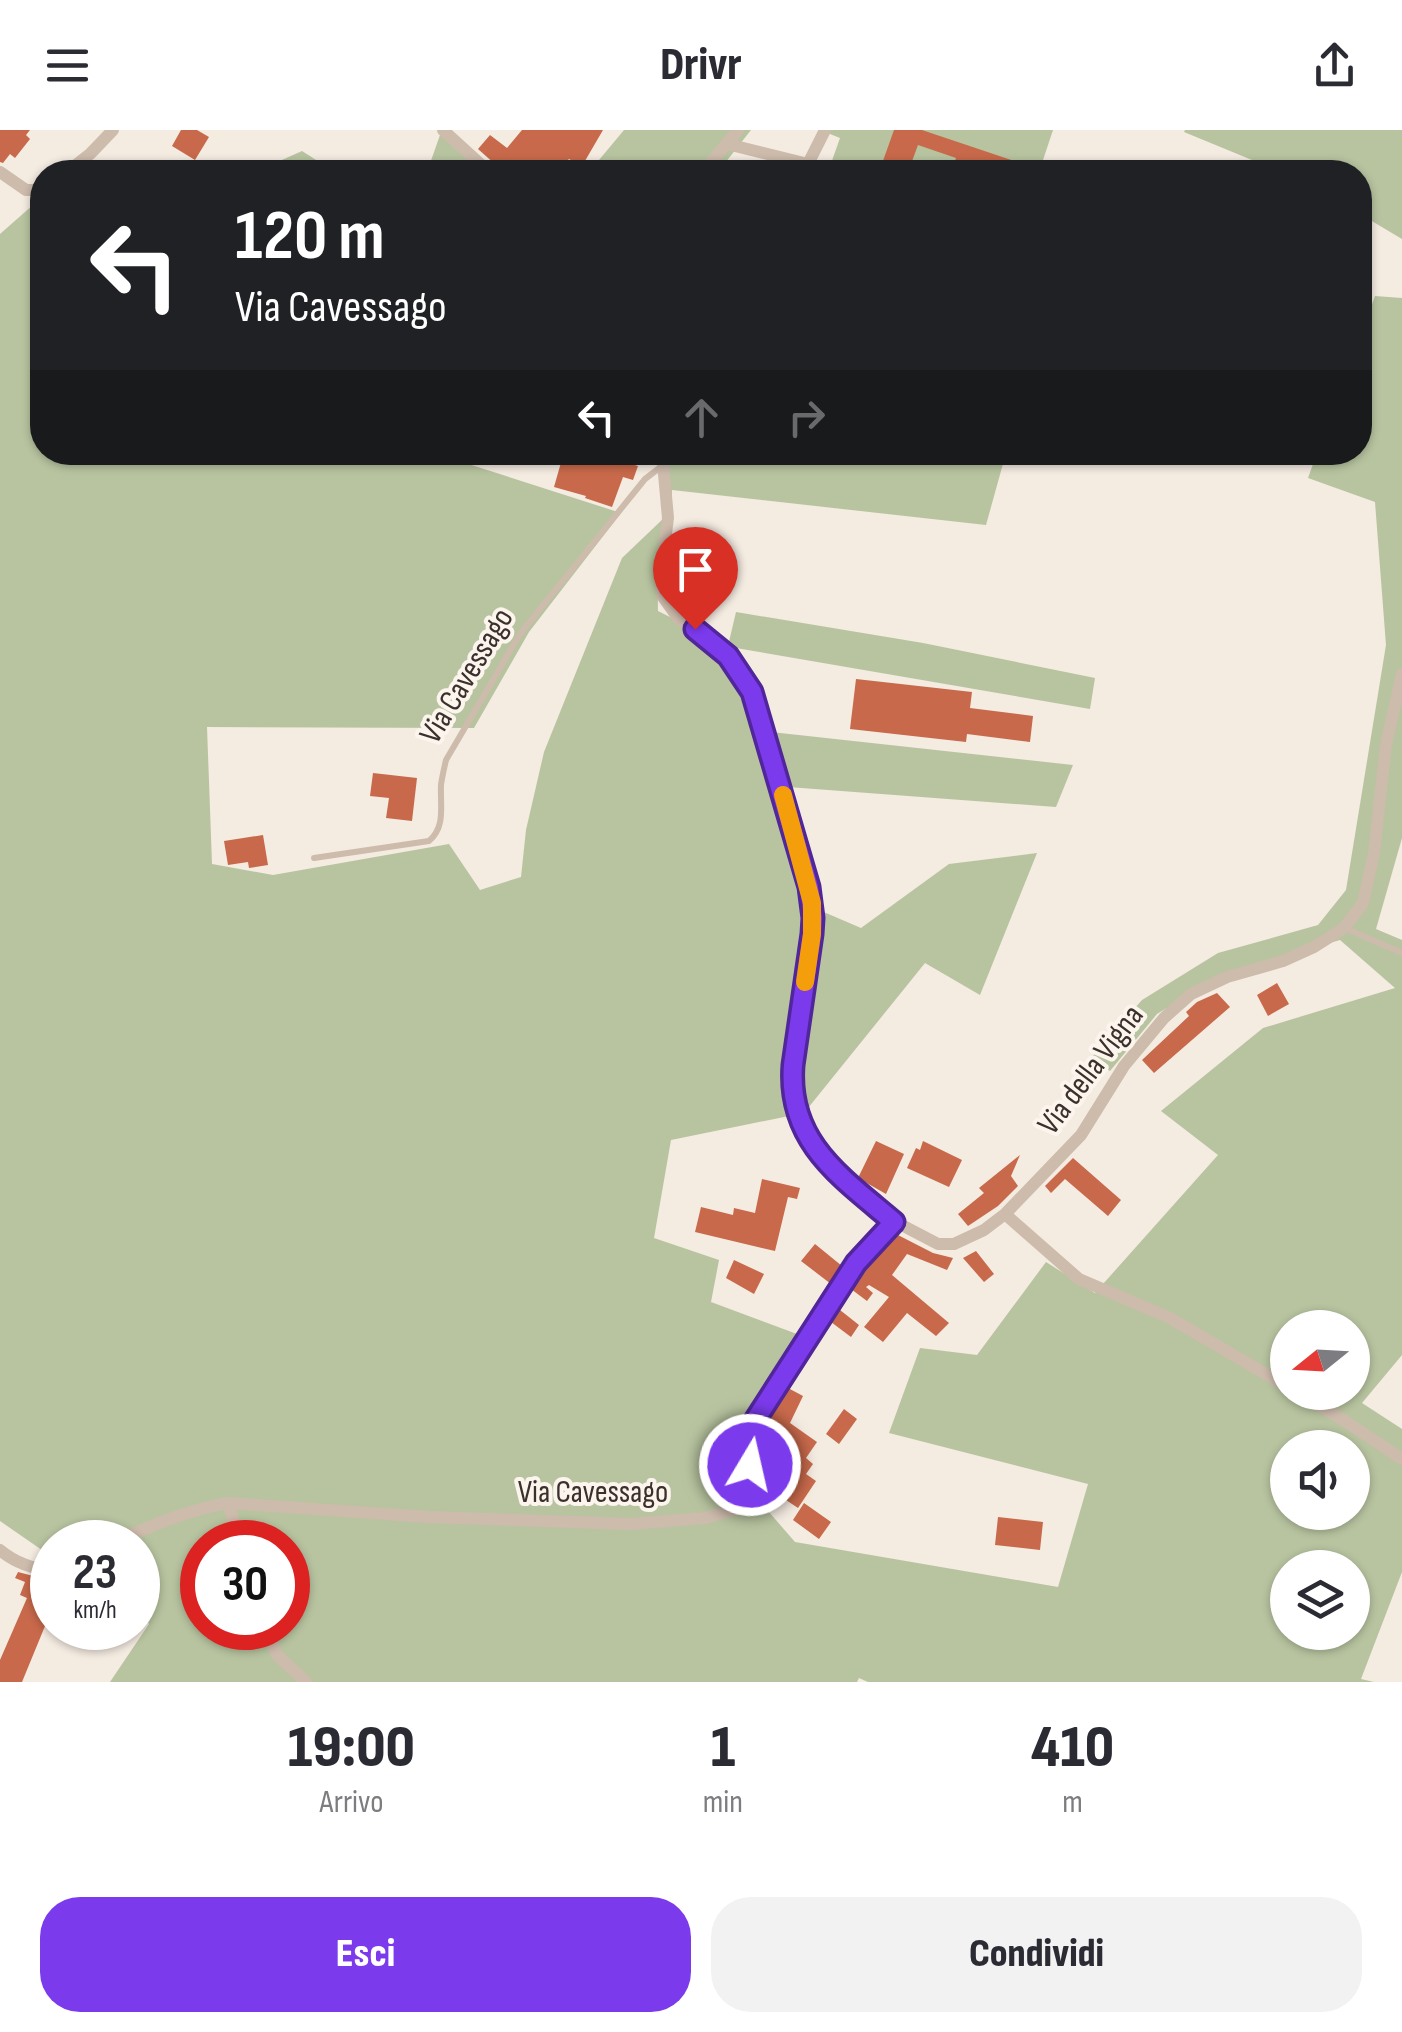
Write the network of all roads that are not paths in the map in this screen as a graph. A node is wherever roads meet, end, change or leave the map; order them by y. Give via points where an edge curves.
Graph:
1 (113, 130) edge
2 (442, 130) edge
3 (738, 130) edge
4 (825, 130) edge
5 (727, 144) junction
6 (82, 160) edge
7 (476, 160) edge
8 (713, 160) edge
9 (792, 160) edge
10 (810, 160) edge
11 (0, 172) edge
12 (30, 191) edge
13 (658, 465) edge
14 (664, 465) edge
15 (1402, 674) edge
16 (314, 858) dead end
17 (1344, 928) junction
18 (1402, 952) edge
19 (1005, 1214) junction
20 (894, 1222) junction
21 (1270, 1377) edge
22 (1324, 1410) edge
23 (1402, 1460) edge
24 (228, 1503) junction
25 (233, 1520) edge
26 (160, 1522) edge
27 (0, 1550) edge
28 (30, 1565) edge
29 (275, 1650) edge
30 (306, 1682) edge

1 - 6 street
2 - 7 street
3 - 5 street
4 - 10 street
5 - 8 street
5 - 9 street
11 - 12 street
13 - 16 lane, Via Cavessago via 520,634 446,760 436,836
14 - 20 street, Via Cavessago via 663,597 678,618 728,656 752,692 809,887 813,918 793,1065 795,1109 812,1145
15 - 17 street via 1363,903
17 - 18 lane
17 - 19 street, Via della Vigna via 1283,961 1191,994 1124,1066 1082,1134
19 - 20 street, Via della Vigna via 954,1244 938,1244
19 - 21 street via 1079,1279 1170,1318
20 - 24 street, Via Cavessago via 856,1263 752,1425 750,1488 740,1505 719,1516 632,1524
22 - 23 street
24 - 25 street
24 - 26 street, Via Cavessago
27 - 28 street
29 - 30 street

